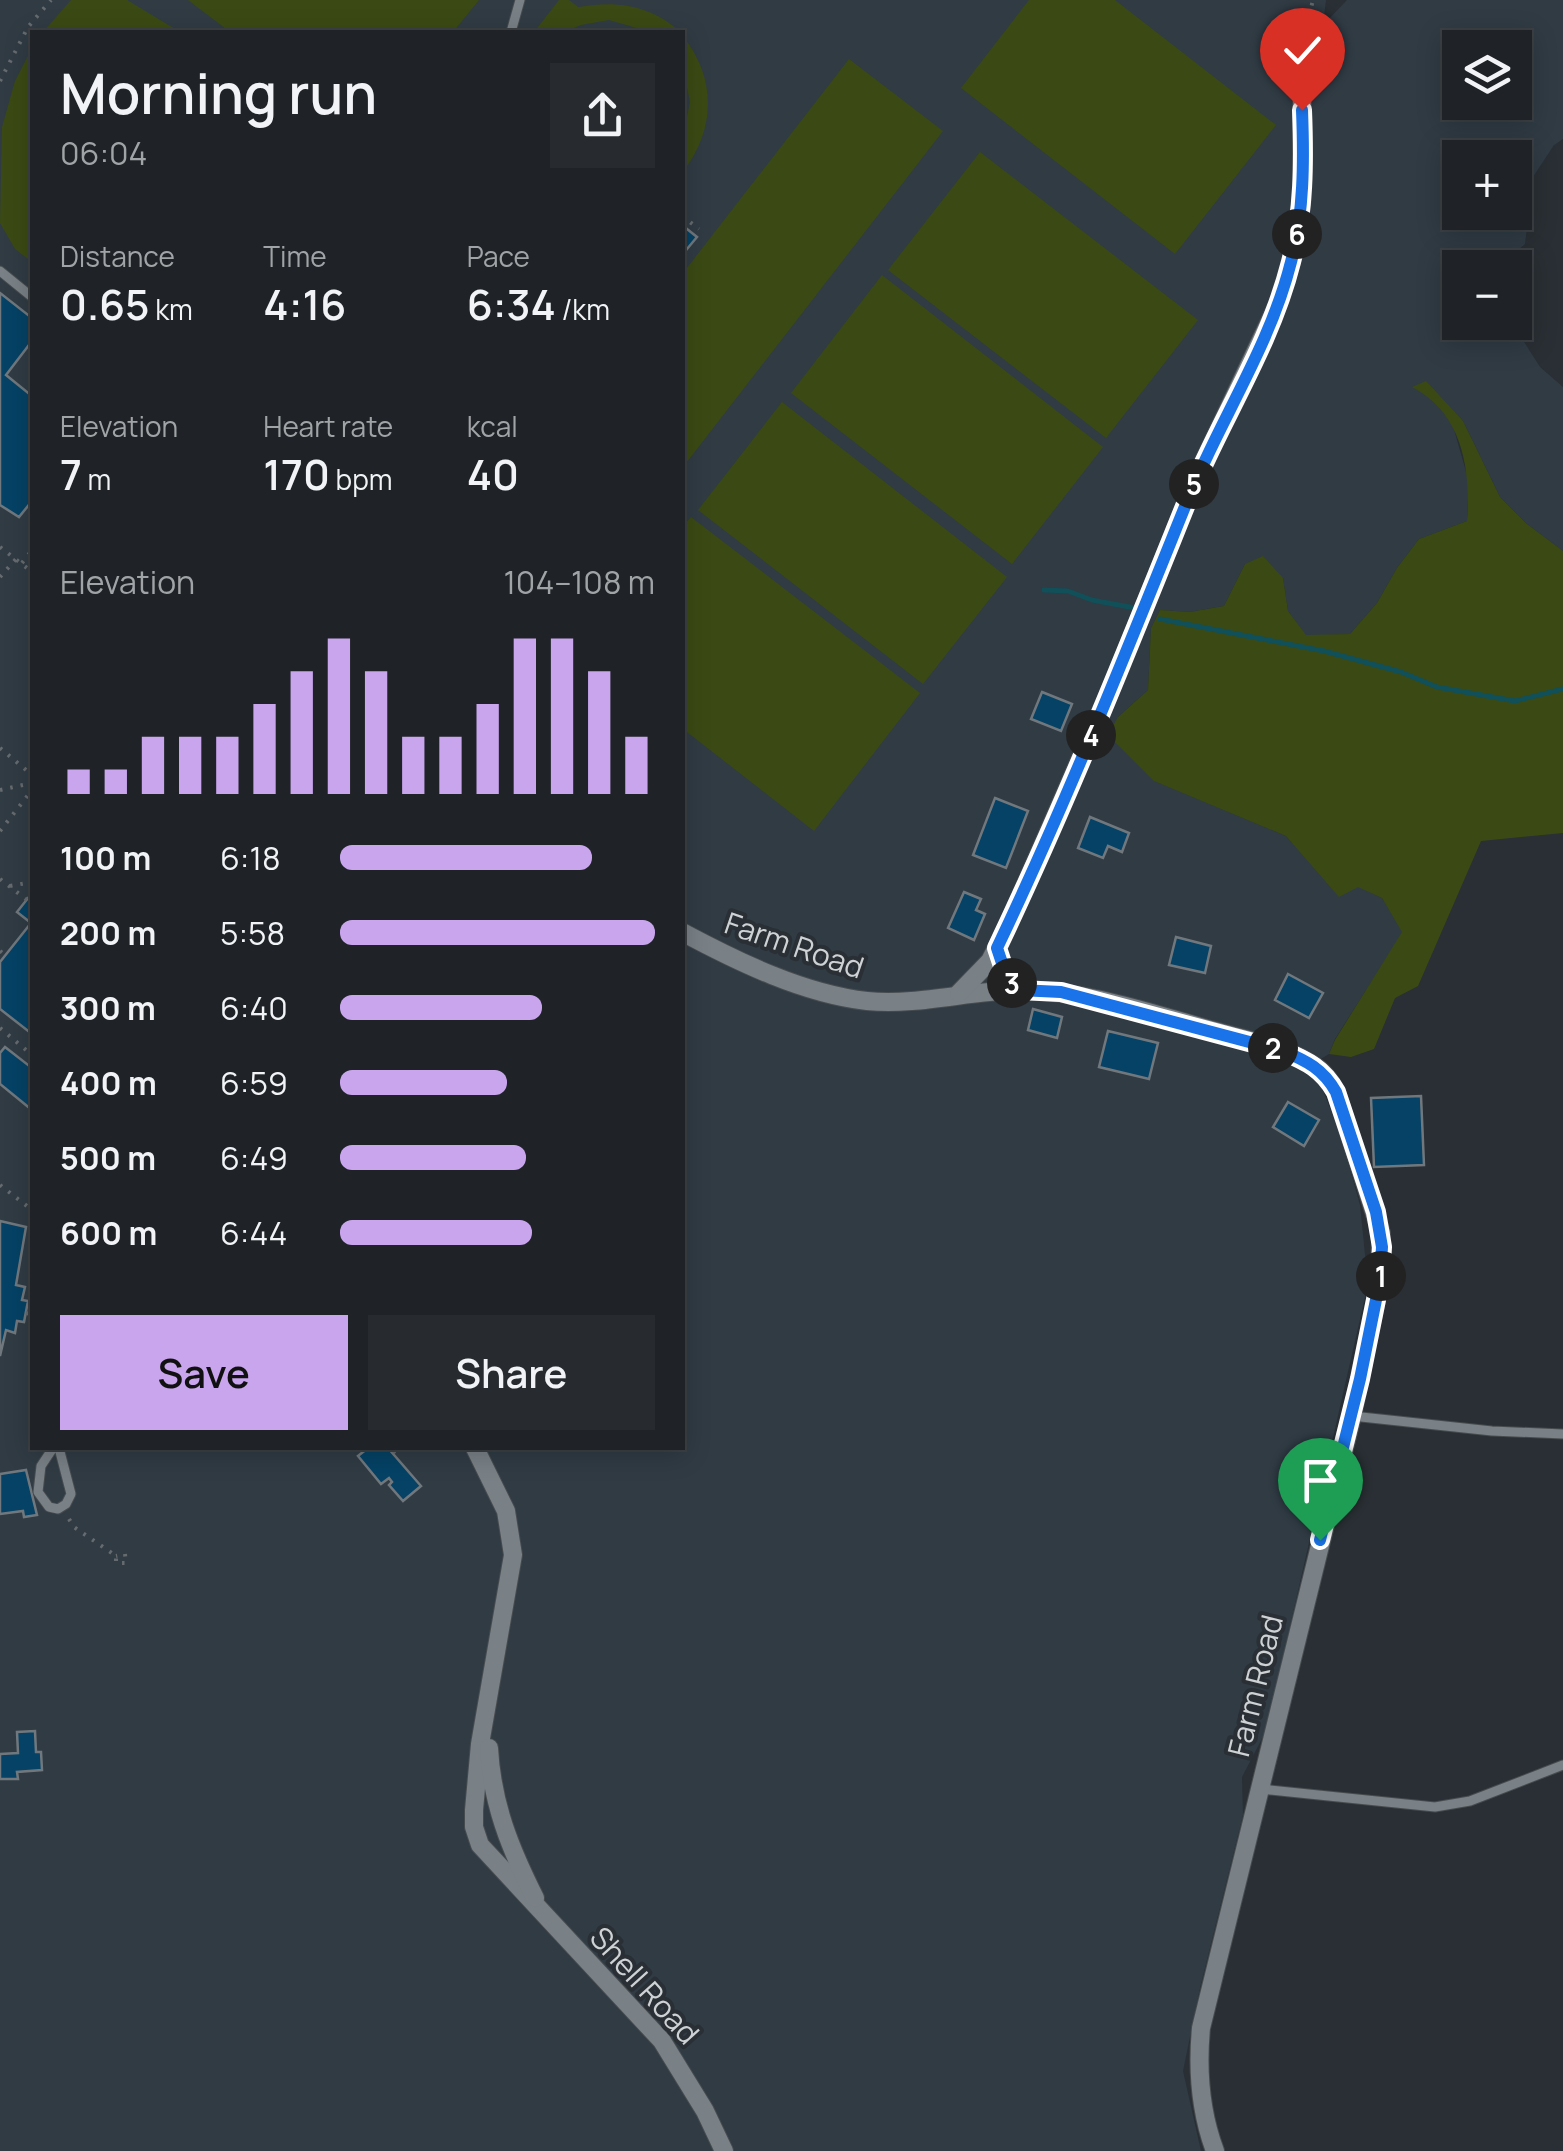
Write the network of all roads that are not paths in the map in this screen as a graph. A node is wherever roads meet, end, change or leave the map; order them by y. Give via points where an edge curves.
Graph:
1 (520, 0) edge
2 (512, 30) edge
3 (1302, 51) road end
4 (0, 271) edge
5 (30, 295) edge
6 (685, 933) edge
7 (997, 948) junction
8 (1019, 990) junction
9 (959, 994) junction
10 (1352, 1416) junction
11 (1563, 1434) edge
12 (54, 1450) edge
13 (57, 1450) edge
14 (476, 1450) edge
15 (488, 1707) junction
16 (1563, 1765) edge
17 (1258, 1789) junction
18 (544, 1915) junction
19 (724, 2151) edge
20 (1215, 2151) edge

1 - 2 lane
3 - 7 street via 1302,198 1278,304 1199,472
4 - 5 lane
6 - 9 street, Farm Road via 830,994 868,1001
7 - 8 lane via 1007,978
7 - 9 street
8 - 9 street, Farm Road
8 - 10 street, Farm Road via 1138,1010 1283,1051 1327,1075 1382,1247
10 - 11 lane
10 - 17 street, Farm Road
12 - 13 lane via 42,1466 38,1492 49,1507 62,1506 72,1494
14 - 15 street, Shell Road via 506,1512 513,1555
15 - 18 street, Shell Road via 490,1776 500,1821
15 - 18 street, Shell Road via 474,1827 480,1845
16 - 17 lane via 1470,1801 1435,1807
17 - 20 street, Farm Road via 1201,2028 1198,2074
18 - 19 street, Shell Road via 662,2041

